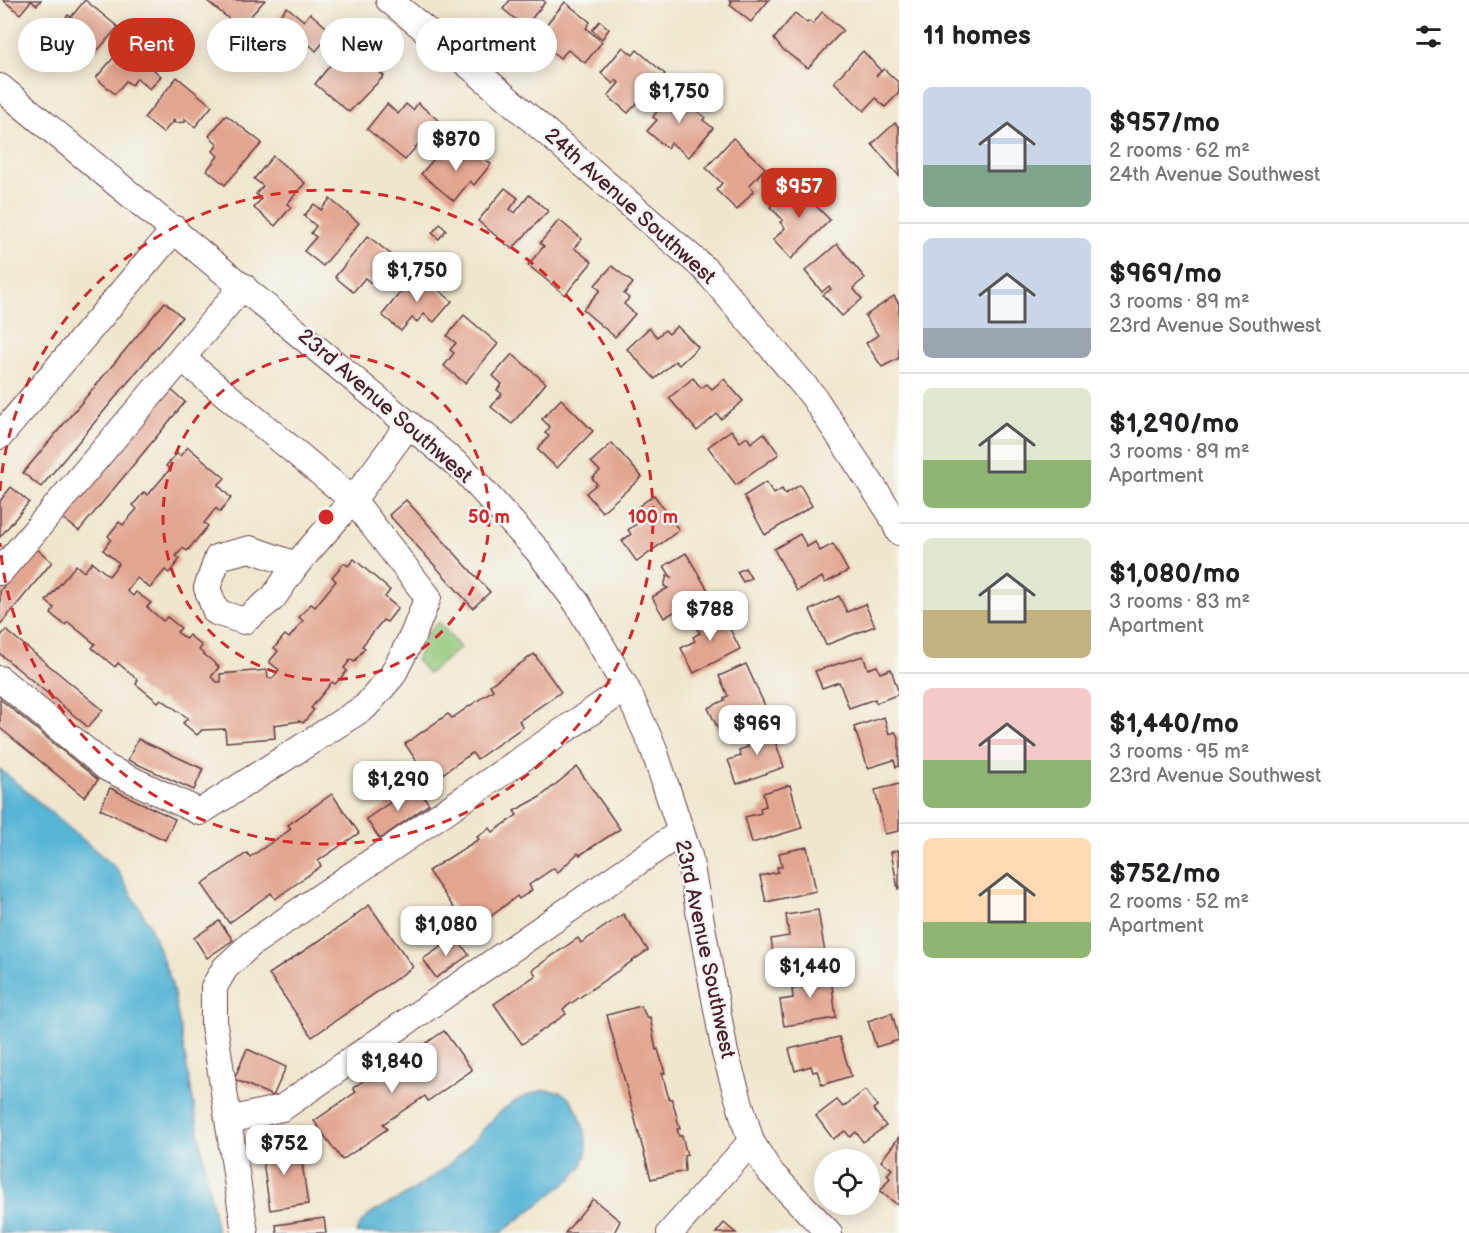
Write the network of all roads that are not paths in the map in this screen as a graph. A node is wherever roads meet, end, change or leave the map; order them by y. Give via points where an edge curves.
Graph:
1 (389, 0) edge
2 (0, 87) edge
3 (175, 229) junction
4 (243, 286) junction
5 (183, 359) junction
6 (409, 424) junction
7 (0, 436) edge
8 (353, 500) junction
9 (899, 532) edge
10 (296, 565) dead end
11 (0, 572) edge
12 (0, 679) edge
13 (626, 688) junction
14 (681, 832) junction
15 (229, 1120) junction
16 (751, 1142) junction
17 (245, 1233) edge
18 (670, 1233) edge
19 (829, 1233) edge

1 - 9 street, 24th Avenue Southwest via 705,269 813,396
2 - 3 street, 23rd Avenue Southwest
3 - 4 street, 23rd Avenue Southwest
3 - 7 street
4 - 5 street
4 - 6 street, 23rd Avenue Southwest
5 - 8 street
5 - 11 street
6 - 8 street
6 - 13 street, 23rd Avenue Southwest via 465,471 538,551 577,603
8 - 10 street
8 - 12 street via 428,597 413,635 392,676 365,707 200,812 106,768
13 - 14 street, 23rd Avenue Southwest via 653,747
13 - 15 street via 251,944 225,968 214,987 214,1025
14 - 15 street via 282,1108
14 - 16 street, 23rd Avenue Southwest via 689,856 725,1053
15 - 17 street
16 - 18 street
16 - 19 street, 23rd Avenue Southwest via 770,1172

